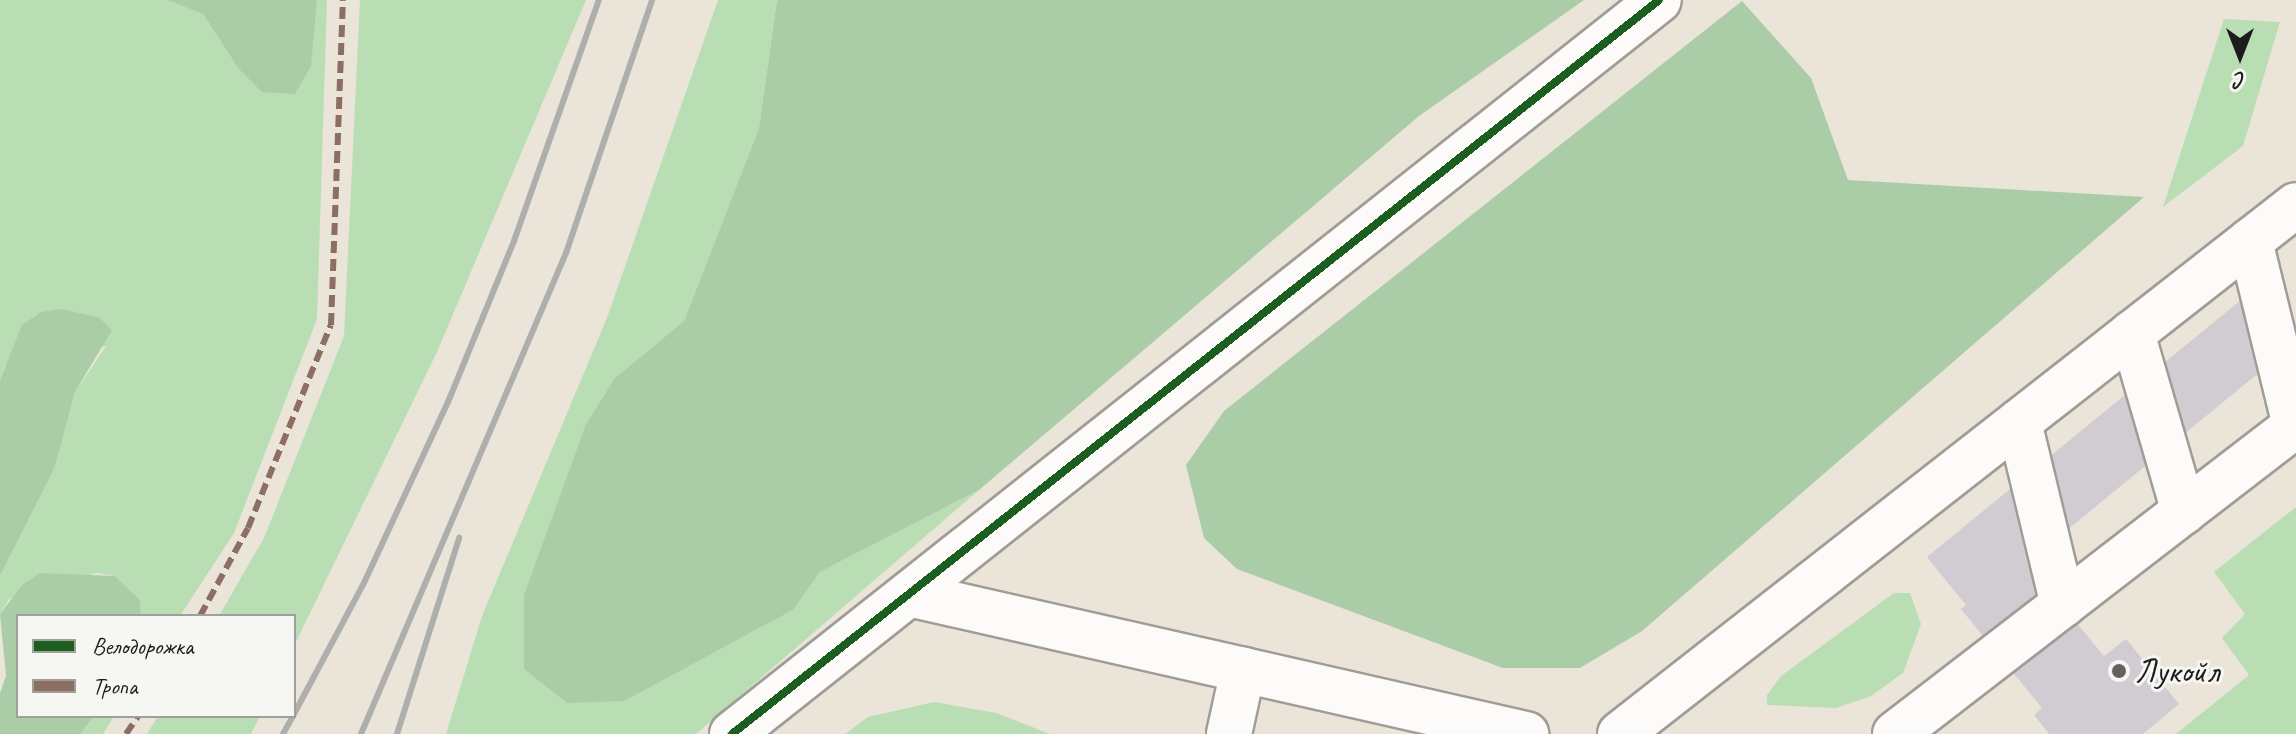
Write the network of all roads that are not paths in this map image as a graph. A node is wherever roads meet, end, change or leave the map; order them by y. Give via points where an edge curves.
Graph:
1 (1659, 0) edge
2 (2296, 205) edge
3 (2250, 241) junction
4 (2132, 333) junction
5 (2019, 422) junction
6 (2295, 425) edge
7 (2184, 512) junction
8 (913, 595) junction
9 (2063, 605) junction
10 (1243, 670) junction
11 (732, 734) edge
12 (1229, 734) edge
13 (1526, 734) edge
14 (1620, 734) edge
15 (1895, 734) edge

1 - 8 street
2 - 3 street
3 - 4 street
3 - 6 street
4 - 5 street
4 - 7 street
5 - 9 street
5 - 14 street
6 - 7 street
7 - 9 street
8 - 10 street
8 - 11 street
9 - 15 street
10 - 12 street
10 - 13 street

